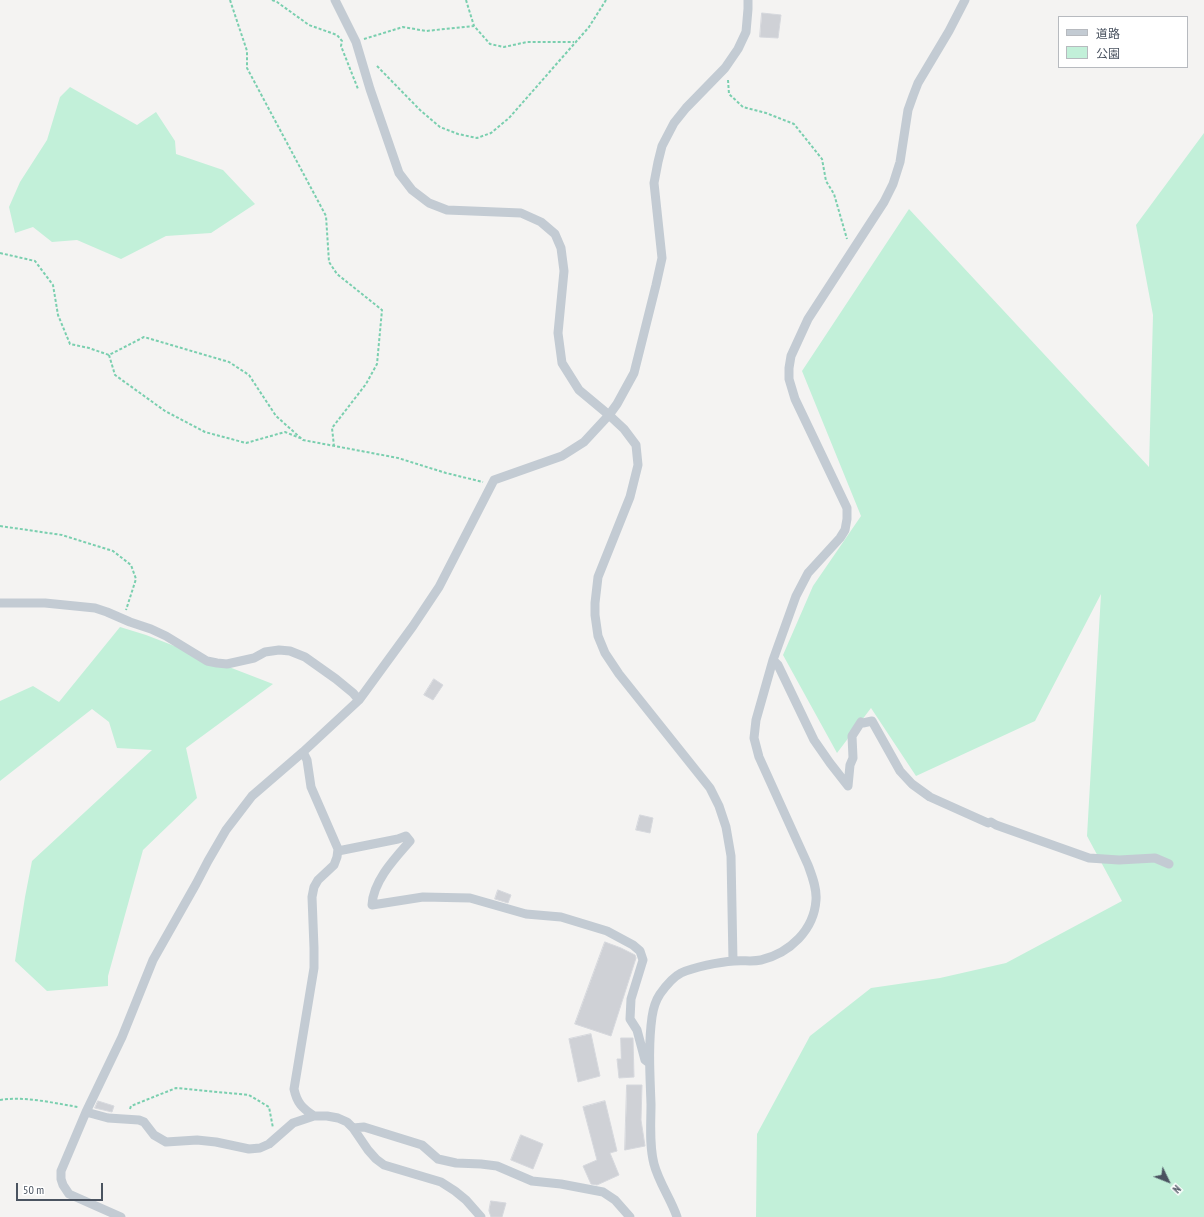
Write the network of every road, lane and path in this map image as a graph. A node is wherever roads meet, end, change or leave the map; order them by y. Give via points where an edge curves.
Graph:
1 (230, 0) edge
2 (272, 0) edge
3 (335, 0) edge
4 (466, 0) edge
5 (606, 0) edge
6 (748, 0) edge
7 (965, 0) edge
8 (474, 26) junction
9 (356, 42) junction
10 (574, 42) junction
11 (377, 66) dead end
12 (726, 66) junction
13 (370, 89) junction
14 (851, 252) junction
15 (0, 253) edge
16 (109, 355) junction
17 (609, 415) junction
18 (303, 440) junction
19 (334, 446) junction
20 (491, 485) junction
21 (0, 526) edge
22 (0, 603) edge
23 (123, 619) junction
24 (773, 660) junction
25 (359, 700) junction
26 (303, 752) junction
27 (338, 851) junction
28 (1169, 864) dead end
29 (733, 961) junction
30 (650, 1063) junction
31 (0, 1100) edge
32 (86, 1112) junction
33 (314, 1116) junction
34 (129, 1119) junction
35 (353, 1128) junction
36 (280, 1135) junction
37 (121, 1217) edge
38 (481, 1217) edge
39 (630, 1217) edge
40 (677, 1217) edge

1 - 19 path via 247,51 247,68 326,216 329,262 337,274 382,310 378,364 332,428
2 - 13 path via 309,25 337,35 342,41 341,46 358,89
3 - 9 street
4 - 8 path
5 - 10 path via 589,26
6 - 12 street via 746,32
7 - 14 street via 918,83 908,110 900,162 893,184
8 - 9 path via 426,31 403,27
8 - 10 path via 490,44 504,47 527,42
9 - 13 street
10 - 11 path via 509,118 491,133 478,138 440,127
12 - 14 path via 729,94 743,107 794,124 822,159 826,182 834,194
12 - 17 street via 674,123 662,146 654,184 662,258 634,373
13 - 17 street via 399,173 412,190 429,203 447,210 521,213 541,222 555,234 561,248 564,271 558,333 562,363 579,390
14 - 24 street via 808,319 791,356 789,368 795,399 847,508 847,519 840,538 808,574 796,596
15 - 16 path via 35,261 53,286 58,315 70,344
16 - 18 path via 115,376 165,411 205,432 246,443 285,432
16 - 18 path via 144,337 229,362 249,375 276,416
17 - 20 street via 584,442 562,456 494,480
17 - 29 street via 636,445 638,465 630,497 598,577 595,609 598,636 605,653 619,674 710,788 719,806 726,827 730,856
18 - 19 path
19 - 20 path via 398,458
20 - 25 street via 439,586
21 - 23 path via 62,534 114,551 131,565 136,579
22 - 23 street via 45,603 95,608
23 - 25 street via 151,628 207,661 227,664 254,658 265,652 290,651 304,657 336,679
24 - 28 street via 778,665 814,740 848,786 853,758 852,736 861,722 872,721 900,772 930,797 988,822 1089,858 1155,858
24 - 29 street via 756,720 754,738 759,757 808,865 816,899 813,916 797,942 780,953 760,960
25 - 26 street
26 - 27 street via 307,760 311,787
26 - 32 street via 252,796 226,830 153,960 122,1037
27 - 30 street via 406,836 410,841 386,870 372,896 372,905 424,897 470,898 526,914 561,917 607,931 633,945 640,951 643,960 631,999 630,1018 637,1030 645,1060
27 - 33 street via 334,865 318,880 312,897 314,968 294,1089 300,1106
29 - 30 street via 694,968 680,974 667,985 659,996 652,1014 649,1037
30 - 40 street via 652,1151 658,1177
31 - 32 path via 29,1100 81,1108
32 - 34 street via 108,1118
32 - 37 street via 61,1171 63,1186 69,1194
33 - 35 street via 338,1118 348,1122
33 - 36 street via 293,1123
34 - 36 street via 144,1122 154,1135 166,1142 216,1142 249,1149 269,1144
34 - 36 path via 131,1106 176,1088 249,1094 269,1107 273,1131
35 - 38 street via 368,1150 384,1165 441,1182 455,1190
35 - 39 street via 364,1127 422,1146 438,1159 497,1166 532,1181 603,1192 615,1200

